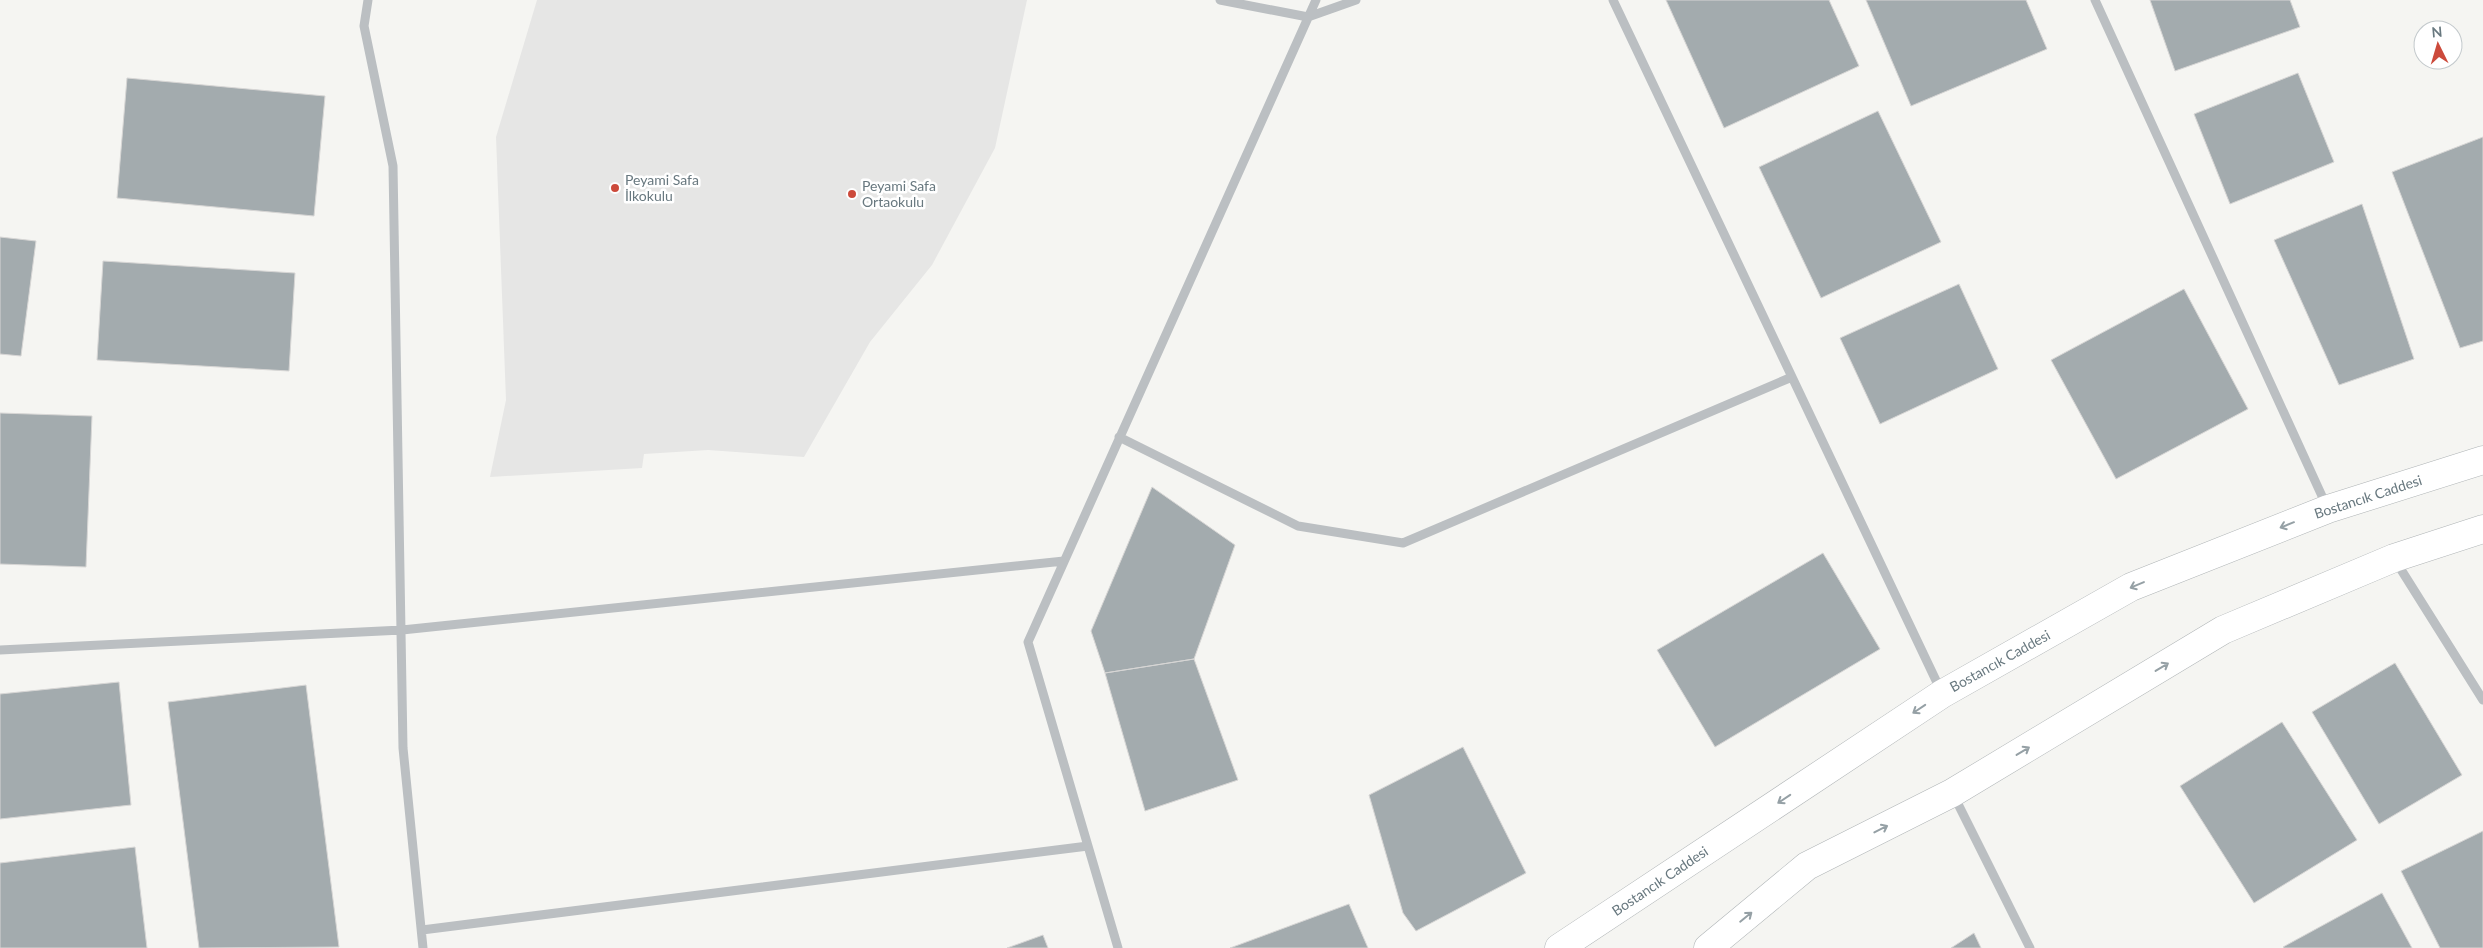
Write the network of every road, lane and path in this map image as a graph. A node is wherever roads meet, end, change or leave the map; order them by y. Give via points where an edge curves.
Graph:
1 (368, 0) edge
2 (1220, 0) edge
3 (1316, 0) edge
4 (1356, 0) edge
5 (1612, 0) edge
6 (2095, 0) edge
7 (1308, 17) junction
8 (1792, 377) junction
9 (1120, 437) junction
10 (2483, 460) edge
11 (2328, 509) junction
12 (2483, 530) edge
13 (2394, 558) junction
14 (1064, 561) junction
15 (402, 630) junction
16 (0, 650) edge
17 (1942, 694) junction
18 (2483, 700) edge
19 (1952, 794) junction
20 (1088, 846) junction
21 (422, 930) junction
22 (423, 948) edge
23 (1118, 948) edge
24 (1559, 948) edge
25 (1708, 948) edge
26 (2030, 948) edge

1 - 15 street via 364,26 393,166
2 - 7 street
3 - 7 street
4 - 7 street
5 - 8 street
6 - 11 street
7 - 9 street
8 - 9 street via 1403,544 1298,526
8 - 17 street
9 - 14 street
10 - 11 main road, Bostancık Caddesi
11 -> 17 main road, Bostancık Caddesi via 2131,587
12 - 13 main road
13 - 18 street
19 -> 13 main road via 2223,630
14 - 15 street
14 - 20 street via 1028,642
15 - 16 street
15 - 21 street via 403,748
17 -> 24 main road, Bostancık Caddesi
25 -> 19 main road via 1807,866
19 - 26 street
20 - 21 street
20 - 23 street
21 - 22 street

